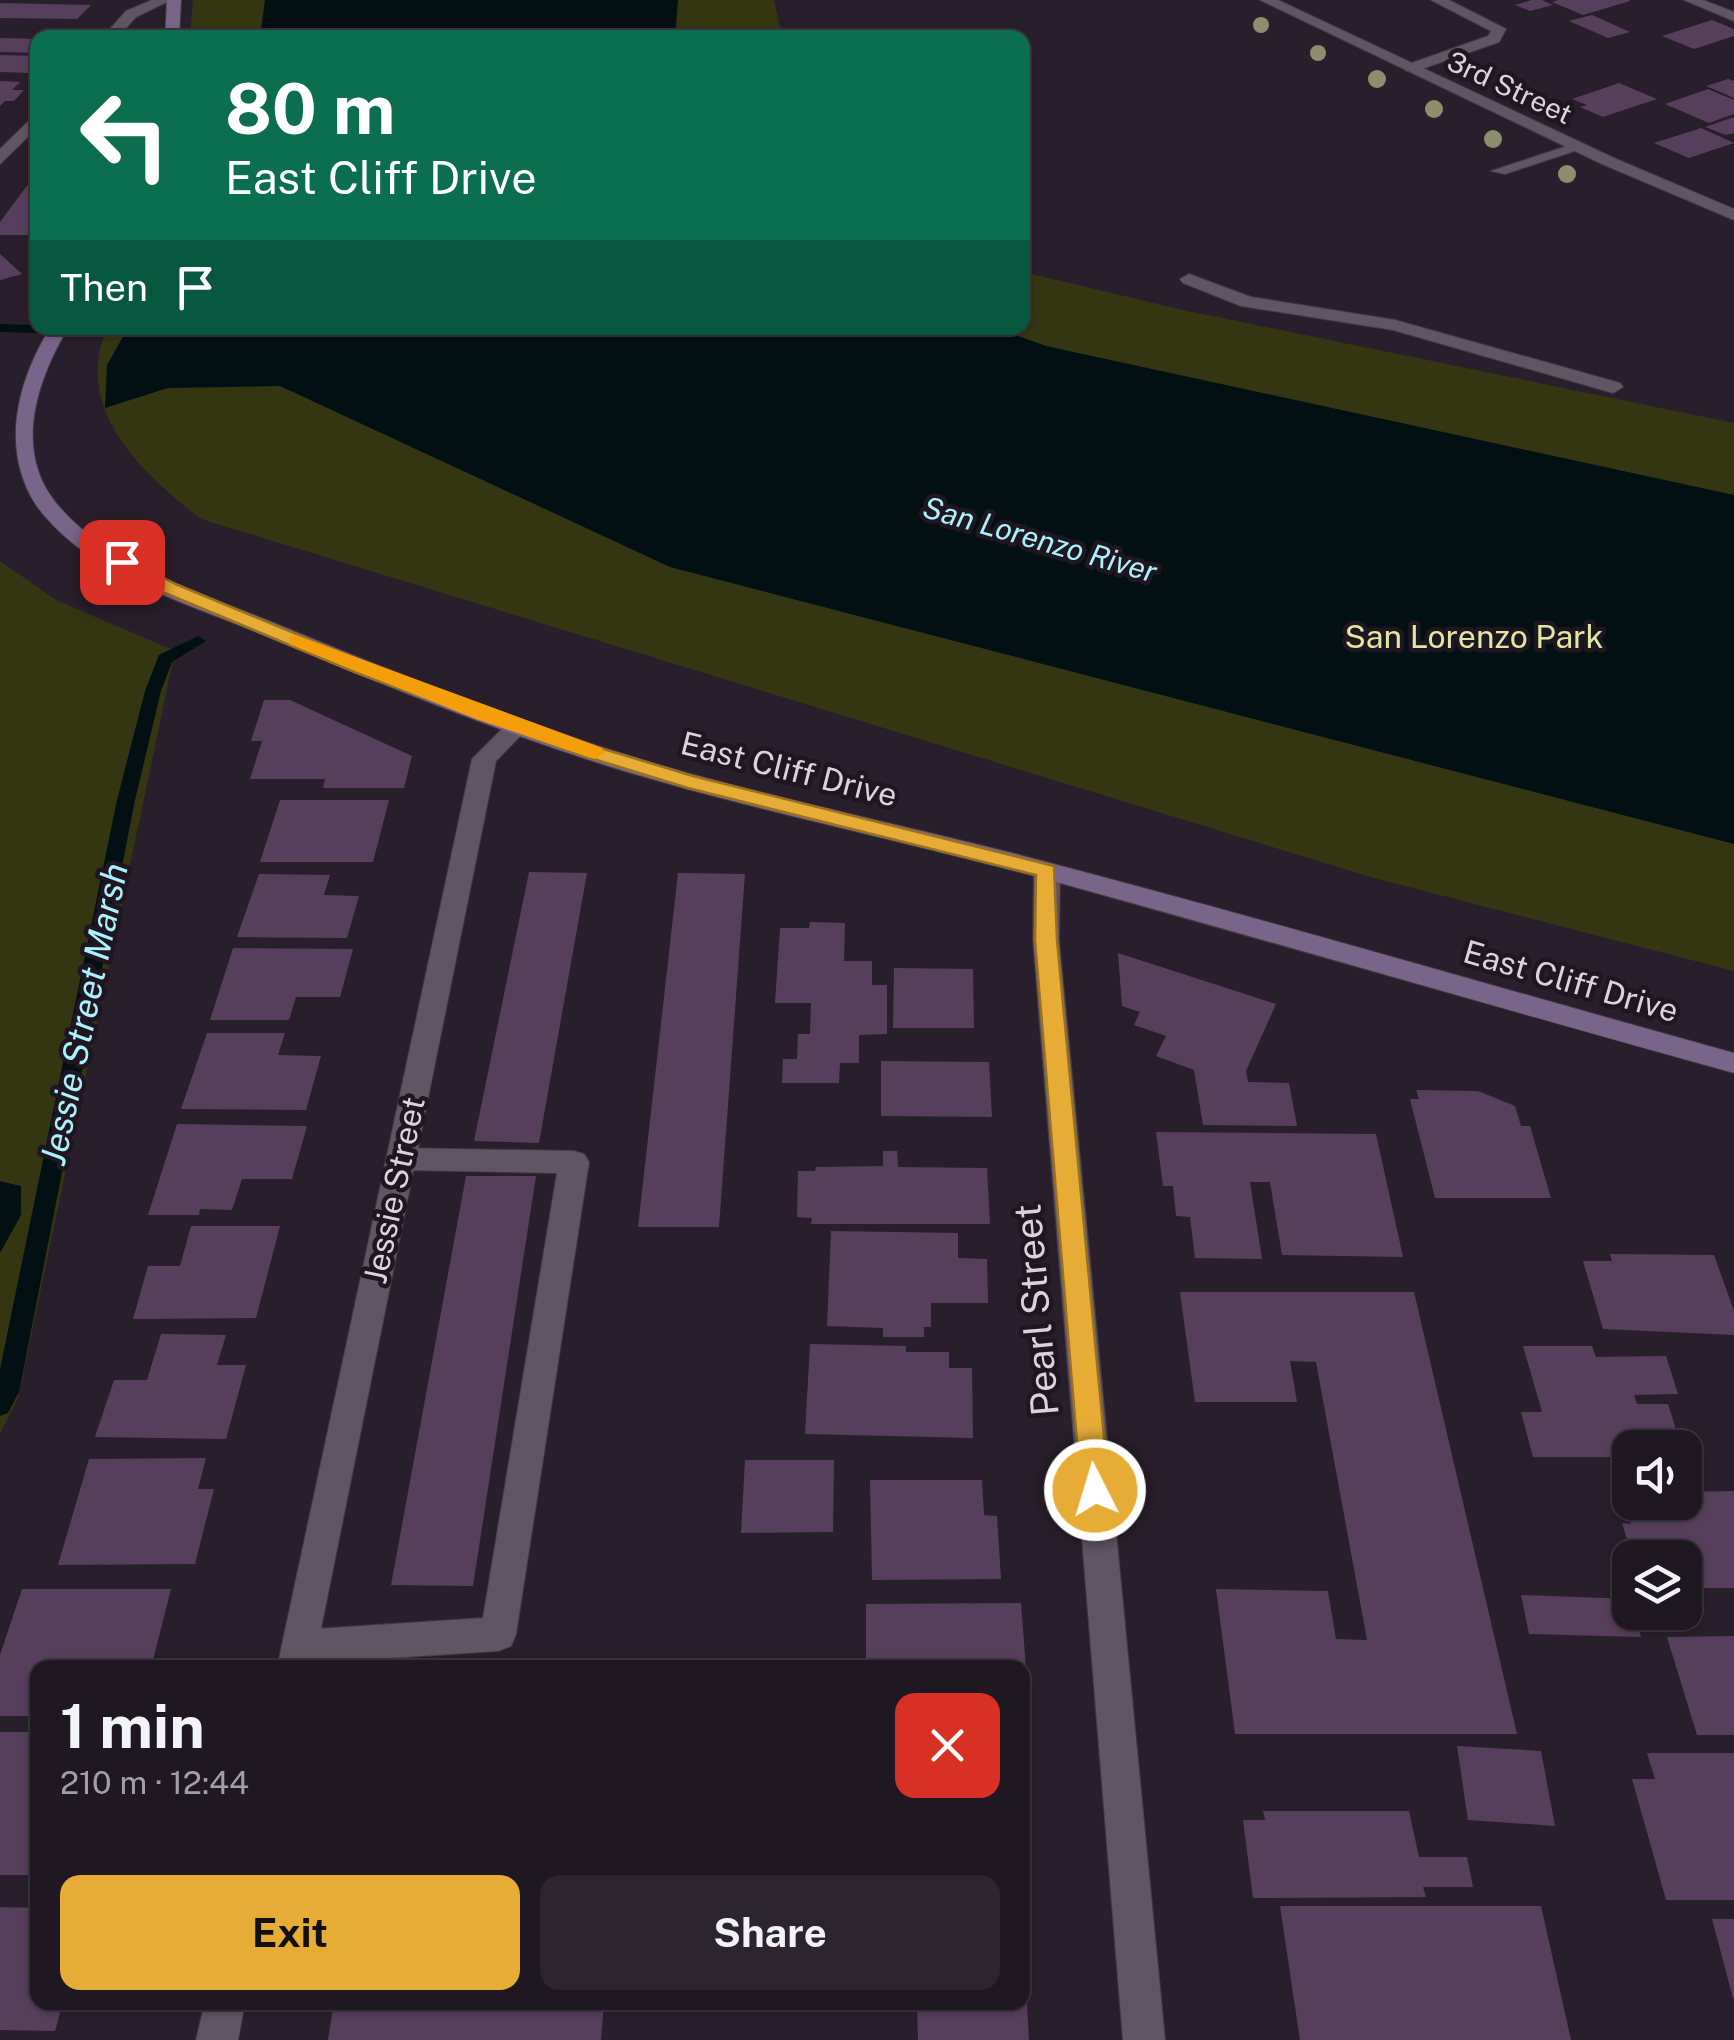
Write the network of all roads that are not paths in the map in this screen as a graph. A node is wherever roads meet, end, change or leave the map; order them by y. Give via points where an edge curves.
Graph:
1 (164, 0) edge
2 (1267, 0) edge
3 (1438, 0) edge
4 (1690, 0) edge
5 (174, 7) edge
6 (1734, 18) edge
7 (116, 30) edge
8 (121, 30) edge
9 (1411, 68) junction
10 (30, 126) edge
11 (1579, 148) junction
12 (0, 159) edge
13 (1500, 171) dead end
14 (1734, 215) edge
15 (1189, 280) dead end
16 (55, 335) edge
17 (1613, 387) dead end
18 (518, 726) junction
19 (1047, 871) junction
20 (1734, 1063) edge
21 (400, 1159) junction
22 (297, 1657) edge
23 (224, 2010) edge
24 (218, 2040) edge
25 (1144, 2040) edge

1 - 7 street via 131,14
2 - 9 street, 3rd Street
3 - 9 street via 1499,29 1494,39
4 - 6 street
5 - 8 street
9 - 11 street, 3rd Street
10 - 12 street
11 - 13 street
11 - 14 street, 3rd Street
15 - 17 street via 1247,302 1395,324
16 - 18 main road, East Cliff Drive via 31,378 22,417 25,454 31,482 48,507 81,536 172,589
18 - 19 main road, East Cliff Drive via 688,781
18 - 21 street, Jessie Street via 484,759
19 - 20 main road, East Cliff Drive
19 - 25 street, Pearl Street via 1046,940
21 - 22 street, Jessie Street
21 - 22 street via 574,1162 498,1634
23 - 24 street

